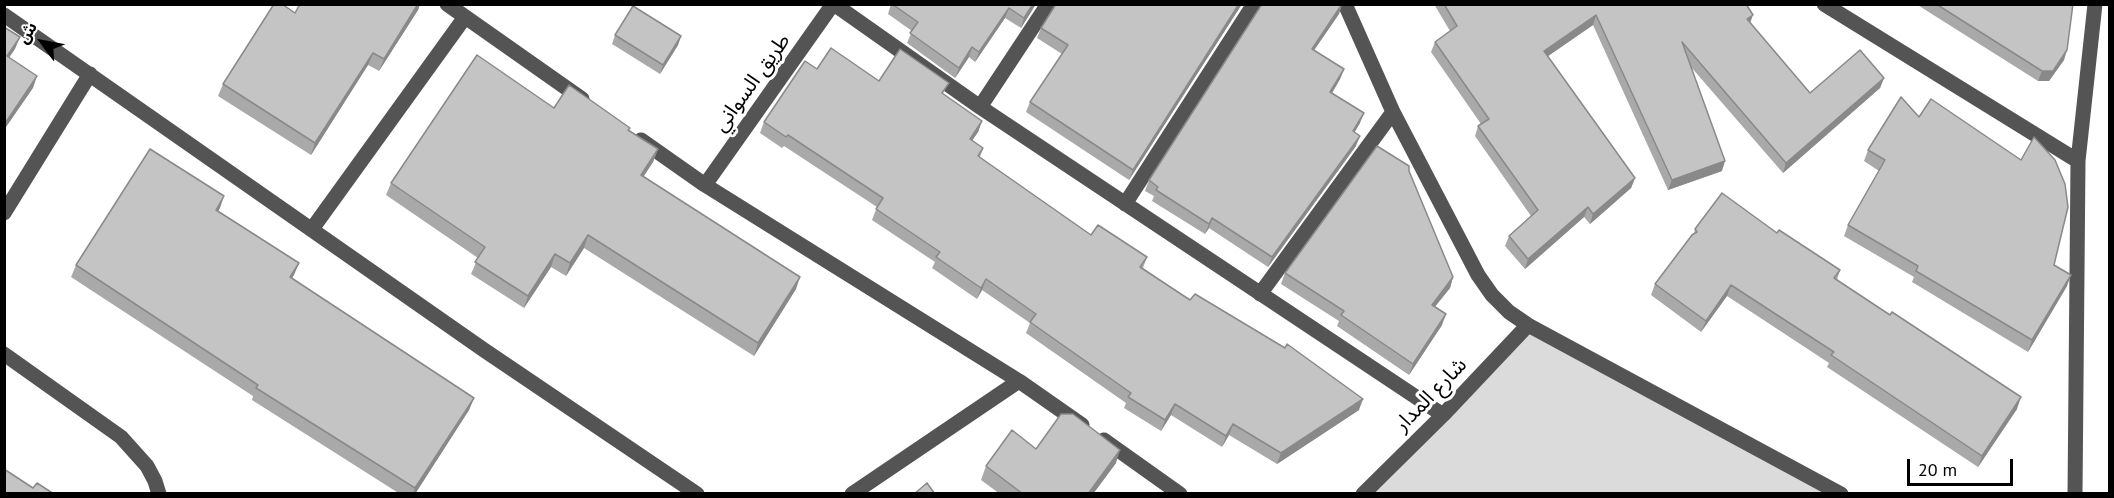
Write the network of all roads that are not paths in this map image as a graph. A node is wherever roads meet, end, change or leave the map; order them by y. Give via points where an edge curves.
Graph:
1 (447, 4) edge
2 (834, 4) edge
3 (1048, 4) edge
4 (1254, 4) edge
5 (1346, 4) edge
6 (1824, 4) edge
7 (2096, 4) edge
8 (4, 15) edge
9 (465, 17) junction
10 (90, 74) junction
11 (590, 104) edge
12 (980, 107) junction
13 (1393, 112) junction
14 (628, 131) edge
15 (2078, 161) junction
16 (705, 185) junction
17 (1125, 204) junction
18 (4, 213) edge
19 (312, 229) junction
20 (1260, 294) junction
21 (1528, 325) junction
22 (4, 354) edge
23 (1019, 381) junction
24 (1443, 415) junction
25 (159, 494) edge
26 (697, 494) edge
27 (852, 494) edge
28 (1180, 494) edge
29 (1363, 494) edge
30 (1841, 494) edge
31 (2075, 494) edge

1 - 9 street
2 - 12 street
2 - 16 street, طريق السواني
3 - 12 street
4 - 17 street
5 - 13 street
6 - 15 street
7 - 15 street
8 - 10 street
9 - 11 street
9 - 19 street
10 - 18 street
10 - 19 street
12 - 17 street
13 - 20 street
13 - 21 street via 1478,275 1497,301
14 - 16 street
15 - 31 street
16 - 23 street
17 - 20 street
19 - 26 street
20 - 24 street
21 - 24 street, شارع المدار
21 - 30 street
22 - 25 street via 122,437 147,466
23 - 27 street
23 - 28 street
24 - 29 street, شارع المدار

